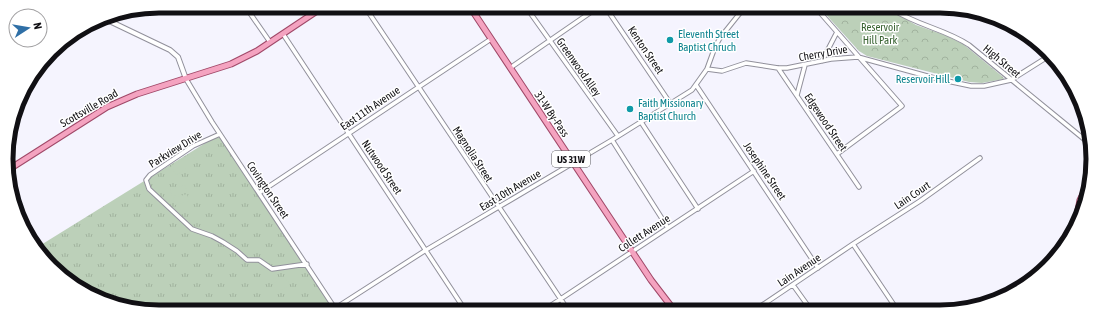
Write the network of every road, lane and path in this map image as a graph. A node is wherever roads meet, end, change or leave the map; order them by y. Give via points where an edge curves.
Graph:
1 (250, 13) edge
2 (314, 13) edge
3 (369, 13) edge
4 (474, 13) edge
5 (530, 13) edge
6 (590, 13) edge
7 (610, 13) edge
8 (740, 13) edge
9 (820, 13) edge
10 (899, 13) edge
11 (111, 21) edge
12 (837, 32) junction
13 (283, 34) junction
14 (491, 39) junction
15 (550, 41) junction
16 (270, 42) junction
17 (858, 57) junction
18 (1045, 58) edge
19 (822, 61) junction
20 (805, 65) junction
21 (510, 68) junction
22 (778, 68) junction
23 (707, 69) junction
24 (186, 79) junction
25 (1011, 80) junction
26 (696, 85) junction
27 (418, 87) junction
28 (797, 95) junction
29 (670, 103) junction
30 (641, 122) junction
31 (349, 133) junction
32 (220, 134) junction
33 (618, 136) junction
34 (612, 140) junction
35 (1085, 140) edge
36 (837, 154) junction
37 (980, 158) dead end
38 (573, 163) junction
39 (13, 167) edge
40 (754, 171) junction
41 (859, 187) dead end
42 (259, 192) junction
43 (498, 207) junction
44 (698, 209) junction
45 (668, 228) junction
46 (853, 244) junction
47 (426, 250) junction
48 (633, 251) junction
49 (307, 264) junction
50 (818, 268) junction
51 (793, 284) junction
52 (560, 299) junction
53 (333, 305) edge
54 (341, 305) edge
55 (462, 305) edge
56 (551, 305) edge
57 (564, 305) edge
58 (671, 305) edge
59 (762, 305) edge
60 (808, 305) edge
61 (894, 305) edge

1 - 16 street
2 - 13 main road, Scottsville Road
3 - 27 street, Magnolia Street
4 - 14 main road, 31-W By-Pass / US 31W
5 - 15 street, Greenwood Alley
6 - 15 street
7 - 29 street, Kenton Street
8 - 23 street, East 10th Avenue via 715,47
9 - 12 street
10 - 25 street, High Street via 917,23 962,40
11 - 24 street via 170,50 178,58
12 - 17 street
12 - 19 street
13 - 16 main road, Scottsville Road
13 - 31 street, Nutwood Street
14 - 21 main road, 31-W By-Pass / US 31W
14 - 27 street, East 11th Avenue
15 - 21 street
15 - 33 street, Greenwood Alley
16 - 24 main road, Scottsville Road via 231,64
17 - 19 street, Cherry Drive
17 - 25 street, Cherry Drive via 965,85 984,86
17 - 36 street via 902,105
18 - 25 street, Cherry Drive
19 - 20 street, Cherry Drive
20 - 22 street, Cherry Drive
20 - 28 street
21 - 38 main road, 31-W By-Pass / US 31W
22 - 23 street, Cherry Drive via 746,63 722,71
22 - 28 street, Edgewood Street
23 - 26 street, East 10th Avenue
24 - 32 street, Covington Street
24 - 39 main road, Scottsville Road via 137,94 107,107
25 - 35 street, High Street
26 - 29 street, East 10th Avenue
26 - 40 street, Josephine Street
27 - 31 street, East 11th Avenue
27 - 43 street, Magnolia Street
28 - 36 street, Edgewood Street
29 - 30 street, East 10th Avenue
30 - 33 street, East 10th Avenue
30 - 44 street
31 - 42 street, East 11th Avenue
31 - 47 street, Nutwood Street
32 - 42 street, Covington Street
32 - 49 street, Parkview Drive via 194,146 150,175 146,180 149,189 192,229 223,242 247,260 259,260 273,269
33 - 34 street, East 10th Avenue
34 - 38 street, East 10th Avenue
34 - 45 street
36 - 41 street, Edgewood Street
37 - 46 street, Lain Court
38 - 43 street, East 10th Avenue
38 - 48 main road, 31-W By-Pass / US 31W
40 - 44 street, Collett Avenue
40 - 50 street, Josephine Street
42 - 49 street, Covington Street
43 - 47 street, East 10th Avenue
43 - 52 street, Magnolia Street
44 - 45 street, Collett Avenue
45 - 48 street, Collett Avenue
46 - 50 street, Lain Avenue
46 - 61 street
47 - 54 street, East 10th Avenue
47 - 55 street, Nutwood Street
48 - 52 street, Collett Avenue
48 - 58 main road, 31-W By-Pass / US 31W
49 - 53 street, Covington Street
50 - 51 street, Lain Avenue
51 - 59 street, Lain Avenue
51 - 60 street
52 - 56 street, Collett Avenue
52 - 57 street, Magnolia Street

